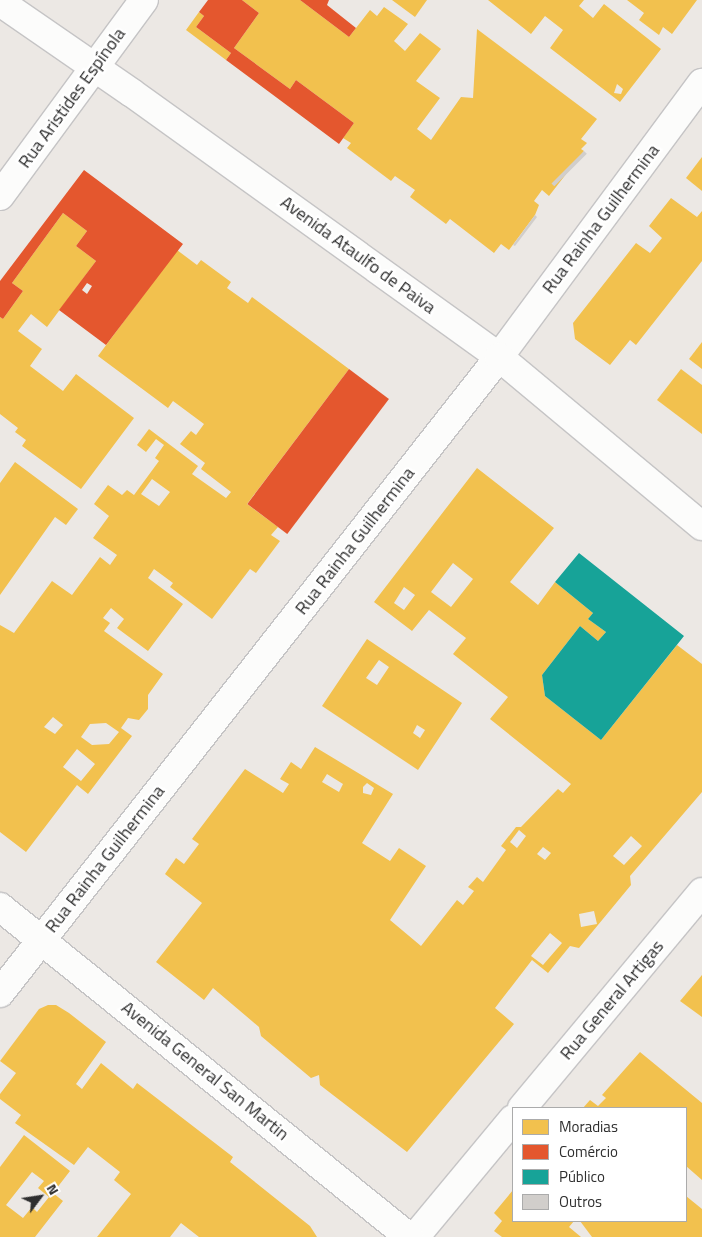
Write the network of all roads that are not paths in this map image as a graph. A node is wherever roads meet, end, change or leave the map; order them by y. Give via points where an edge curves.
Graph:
1 (144, 0) edge
2 (0, 2) edge
3 (94, 66) junction
4 (702, 83) edge
5 (0, 196) edge
6 (499, 356) junction
7 (702, 526) edge
8 (702, 892) edge
9 (0, 907) edge
10 (42, 939) junction
11 (0, 993) edge
12 (523, 1107) edge
13 (512, 1120) edge
14 (409, 1237) edge
15 (415, 1237) edge

1 - 3 street, Rua Aristides Espínola
2 - 3 street, Avenida Ataulfo de Paiva
3 - 5 street, Rua Aristides Espínola
3 - 6 street, Avenida Ataulfo de Paiva
4 - 6 street, Rua Rainha Guilhermina
6 - 7 street, Avenida Ataulfo de Paiva
6 - 10 street, Rua Rainha Guilhermina
8 - 12 street, Rua General Artigas
9 - 10 street, Avenida General San Martin
10 - 11 street, Rua Rainha Guilhermina
10 - 14 street, Avenida General San Martin
13 - 15 street

